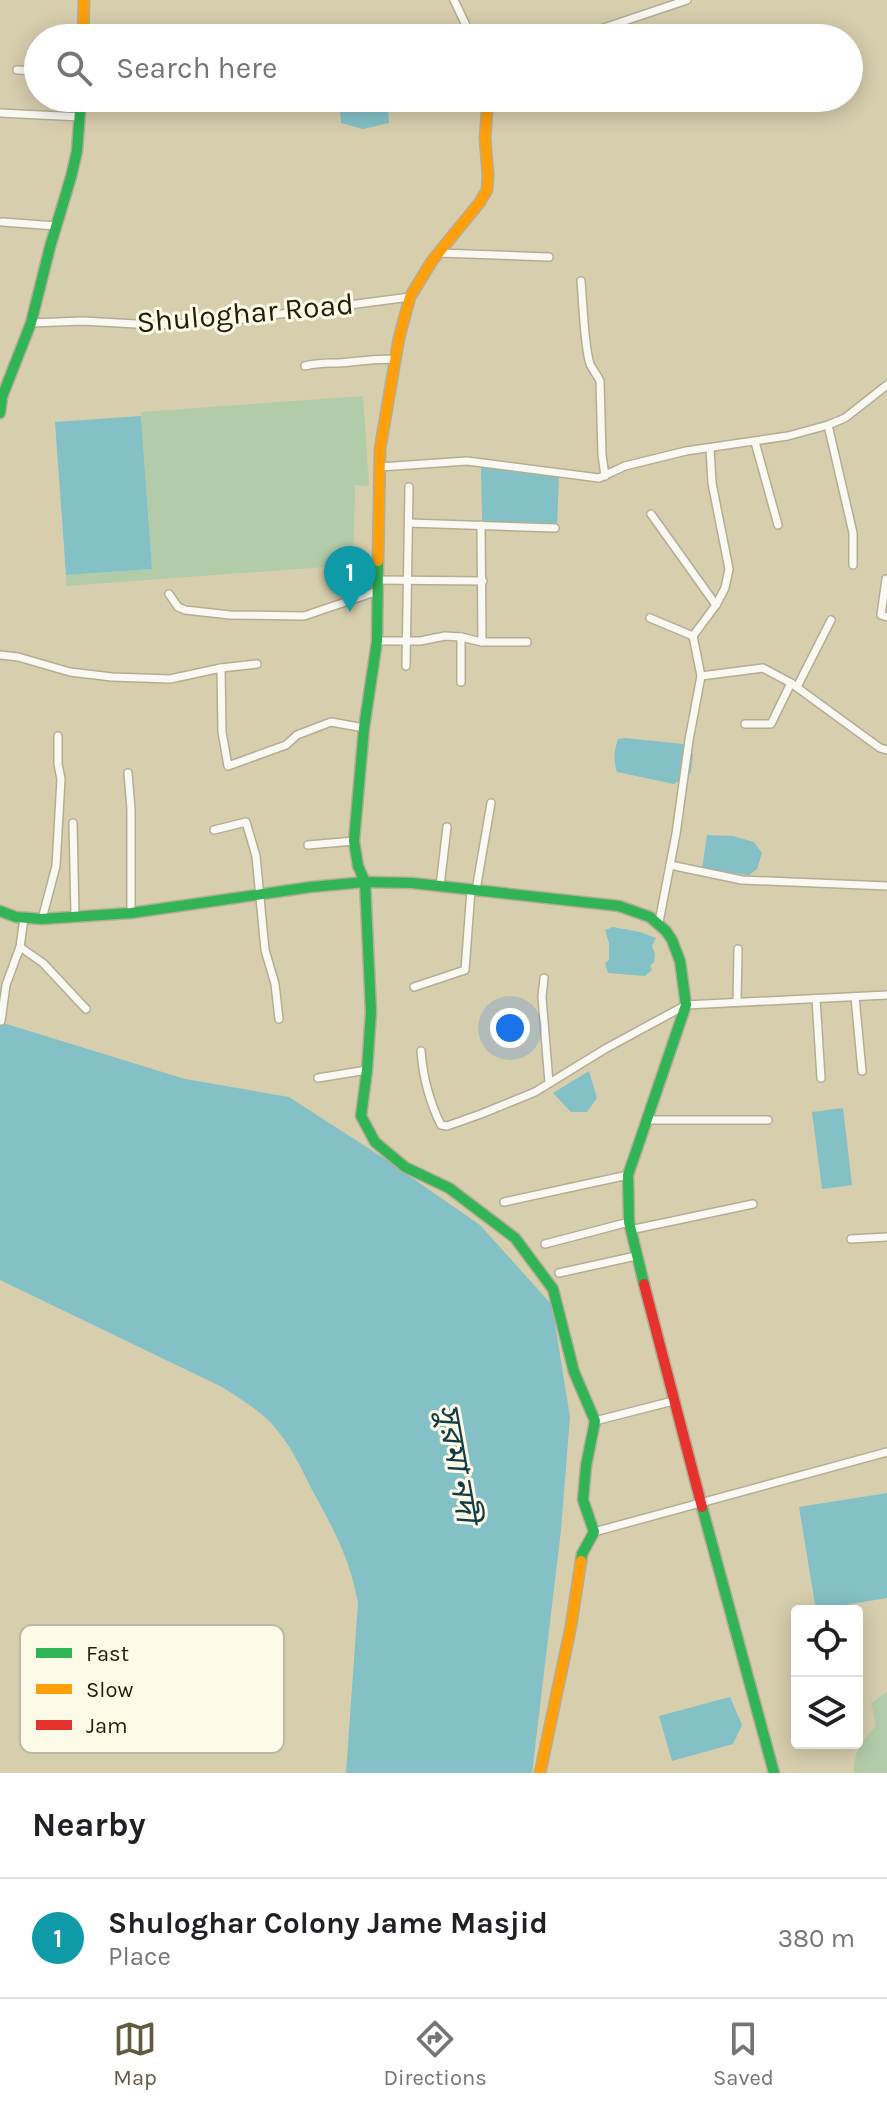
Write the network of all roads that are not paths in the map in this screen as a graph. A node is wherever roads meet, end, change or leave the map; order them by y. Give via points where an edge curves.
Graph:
1 (84, 0) edge
2 (454, 0) edge
3 (687, 0) edge
4 (83, 24) edge
5 (465, 24) edge
6 (616, 24) edge
7 (17, 70) dead end
8 (24, 70) edge
9 (81, 112) edge
10 (487, 112) edge
11 (0, 113) edge
12 (81, 117) junction
13 (2, 222) dead end
14 (56, 226) junction
15 (439, 253) junction
16 (549, 257) dead end
17 (581, 281) dead end
18 (410, 297) junction
19 (31, 323) junction
20 (396, 359) junction
21 (305, 366) dead end
22 (887, 385) edge
23 (0, 412) edge
24 (828, 425) junction
25 (755, 442) junction
26 (710, 448) junction
27 (380, 467) junction
28 (605, 476) junction
29 (409, 487) dead end
30 (651, 514) dead end
31 (409, 523) junction
32 (481, 525) junction
33 (778, 525) dead end
34 (555, 528) dead end
35 (853, 565) dead end
36 (886, 579) edge
37 (407, 580) junction
38 (483, 581) junction
39 (378, 586) junction
40 (169, 594) dead end
41 (716, 605) junction
42 (887, 617) edge
43 (650, 618) dead end
44 (831, 620) dead end
45 (693, 636) junction
46 (461, 637) junction
47 (377, 641) junction
48 (406, 641) junction
49 (482, 642) junction
50 (527, 642) dead end
51 (0, 655) edge
52 (257, 664) dead end
53 (406, 666) dead end
54 (221, 668) junction
55 (701, 676) junction
56 (461, 682) dead end
57 (794, 685) junction
58 (745, 724) dead end
59 (364, 728) junction
60 (58, 736) dead end
61 (887, 750) edge
62 (128, 773) dead end
63 (491, 803) dead end
64 (73, 823) dead end
65 (447, 827) dead end
66 (214, 830) dead end
67 (354, 841) junction
68 (308, 845) dead end
69 (670, 865) junction
70 (365, 882) junction
71 (440, 886) junction
72 (887, 886) edge
73 (473, 890) junction
74 (261, 894) junction
75 (0, 911) edge
76 (131, 913) junction
77 (75, 916) junction
78 (24, 918) junction
79 (42, 919) junction
80 (659, 922) junction
81 (20, 947) junction
82 (738, 949) dead end
83 (544, 978) dead end
84 (414, 987) dead end
85 (887, 995) edge
86 (855, 997) junction
87 (816, 999) junction
88 (737, 1002) junction
89 (686, 1005) junction
90 (86, 1009) dead end
91 (279, 1019) dead end
92 (1, 1021) edge
93 (421, 1051) dead end
94 (367, 1070) junction
95 (862, 1071) dead end
96 (318, 1078) dead end
97 (821, 1078) dead end
98 (549, 1083) junction
99 (648, 1120) junction
100 (768, 1120) dead end
101 (628, 1175) junction
102 (504, 1202) dead end
103 (753, 1204) dead end
104 (629, 1226) junction
105 (887, 1237) edge
106 (851, 1239) dead end
107 (545, 1244) dead end
108 (636, 1256) junction
109 (559, 1273) dead end
110 (673, 1401) junction
111 (595, 1421) junction
112 (887, 1452) edge
113 (702, 1503) junction
114 (594, 1532) junction
115 (540, 1773) edge
116 (774, 1773) edge

1 - 4 main road
2 - 5 street
3 - 6 street
7 - 8 street
9 - 12 main road
10 - 15 main road via 487,190
11 - 12 street
12 - 14 main road
13 - 14 street
14 - 19 main road
15 - 16 street
15 - 18 main road
17 - 28 street via 588,353 600,381
18 - 19 street, Shuloghar Road via 228,321
18 - 20 main road
19 - 23 main road
20 - 21 street
20 - 27 main road
22 - 24 street
24 - 25 street
24 - 35 street via 853,533
25 - 26 street
25 - 33 street
26 - 28 street via 625,466
26 - 41 street via 729,569
27 - 28 street via 467,461
27 - 39 main road
29 - 31 street
30 - 41 street
31 - 32 street
31 - 37 street
32 - 34 street
32 - 38 street
36 - 42 street via 881,615
37 - 38 street
37 - 39 street
37 - 48 street
38 - 49 street
39 - 40 street via 304,616 185,610
39 - 47 main road
41 - 45 street
43 - 45 street
44 - 57 street
45 - 55 street
46 - 48 street
46 - 49 street
46 - 56 street
47 - 48 street
47 - 59 main road
48 - 53 street
49 - 50 street
51 - 54 street via 112,677 170,679
52 - 54 street
54 - 59 street via 228,766 331,722
55 - 57 street via 763,668
55 - 69 street
57 - 58 street via 771,724
57 - 61 street
59 - 67 main road
60 - 79 street via 56,866
62 - 76 street
63 - 73 street
64 - 77 street
65 - 71 street
66 - 74 street via 246,822
67 - 68 street
67 - 70 main road
69 - 72 street via 742,880
69 - 80 street
70 - 71 main road
70 - 74 main road
70 - 94 main road via 371,1012
71 - 73 main road
73 - 80 main road via 619,906
73 - 84 street via 465,970
74 - 76 main road
74 - 91 street via 265,950
75 - 78 main road
76 - 77 main road
77 - 79 main road
78 - 79 main road
78 - 81 street
80 - 89 main road via 674,944
81 - 90 street via 43,963
81 - 92 street via 6,985
82 - 88 street
83 - 98 street
85 - 86 street
86 - 87 street
86 - 95 street
87 - 88 street
87 - 97 street
88 - 89 street
89 - 98 street
89 - 99 main road
93 - 98 street via 428,1093 441,1125 481,1114
94 - 96 street
94 - 111 main road via 361,1116 375,1142 515,1238 553,1289 574,1372
99 - 100 street
99 - 101 main road
101 - 102 street
101 - 104 main road
103 - 104 street
104 - 107 street
104 - 108 main road
105 - 106 street
108 - 109 street
108 - 110 main road
110 - 111 street
110 - 113 main road
111 - 114 main road via 583,1500
112 - 113 street
113 - 114 street
113 - 116 main road
114 - 115 main road via 582,1554

